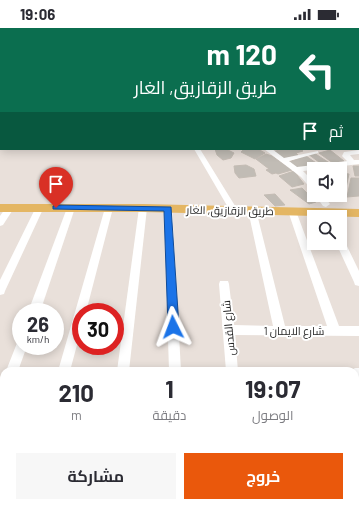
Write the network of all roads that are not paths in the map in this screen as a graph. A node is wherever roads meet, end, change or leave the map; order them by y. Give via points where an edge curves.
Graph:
1 (198, 150) edge
2 (268, 150) edge
3 (315, 150) edge
4 (359, 152) edge
5 (284, 160) junction
6 (330, 162) edge
7 (356, 162) edge
8 (307, 168) edge
9 (297, 169) junction
10 (307, 177) edge
11 (359, 205) edge
12 (40, 207) junction
13 (325, 207) edge
14 (5, 208) edge
15 (71, 208) junction
16 (109, 208) junction
17 (143, 208) junction
18 (168, 208) junction
19 (234, 210) junction
20 (252, 210) junction
21 (292, 211) junction
22 (359, 213) edge
23 (0, 223) edge
24 (344, 250) edge
25 (359, 282) edge
26 (224, 284) dead end
27 (0, 291) edge
28 (37, 303) edge
29 (229, 330) junction
30 (280, 330) junction
31 (335, 331) junction
32 (359, 331) edge
33 (18, 355) edge
34 (13, 367) edge
35 (65, 367) edge
36 (123, 367) edge
37 (175, 367) edge
38 (232, 367) edge

1 - 19 street
2 - 5 street
3 - 5 street
3 - 6 street
4 - 7 street via 346,153 346,156
5 - 9 street
8 - 9 street
9 - 10 street
11 - 13 main road, طريق الزقازيق, الغار
12 - 14 main road, طريق الزقازيق, الغار
12 - 15 main road, طريق الزقازيق, الغار
12 - 27 street
13 - 21 main road, طريق الزقازيق, الغار
13 - 22 main road, طريق الزقازيق, الغار
14 - 23 street
15 - 16 main road, طريق الزقازيق, الغار
15 - 28 street
16 - 17 main road, طريق الزقازيق, الغار
16 - 35 street
17 - 18 main road, طريق الزقازيق, الغار
17 - 36 street
18 - 19 main road, طريق الزقازيق, الغار
18 - 37 street
19 - 20 main road, طريق الزقازيق, الغار
20 - 21 main road, طريق الزقازيق, الغار
20 - 30 street
21 - 31 street
24 - 25 street
26 - 29 street, شارع القدس
29 - 30 street, شارع الايمان 1
29 - 38 street, شارع القدس
30 - 31 street, شارع الايمان 1
31 - 32 street, شارع الايمان 1
33 - 34 street

